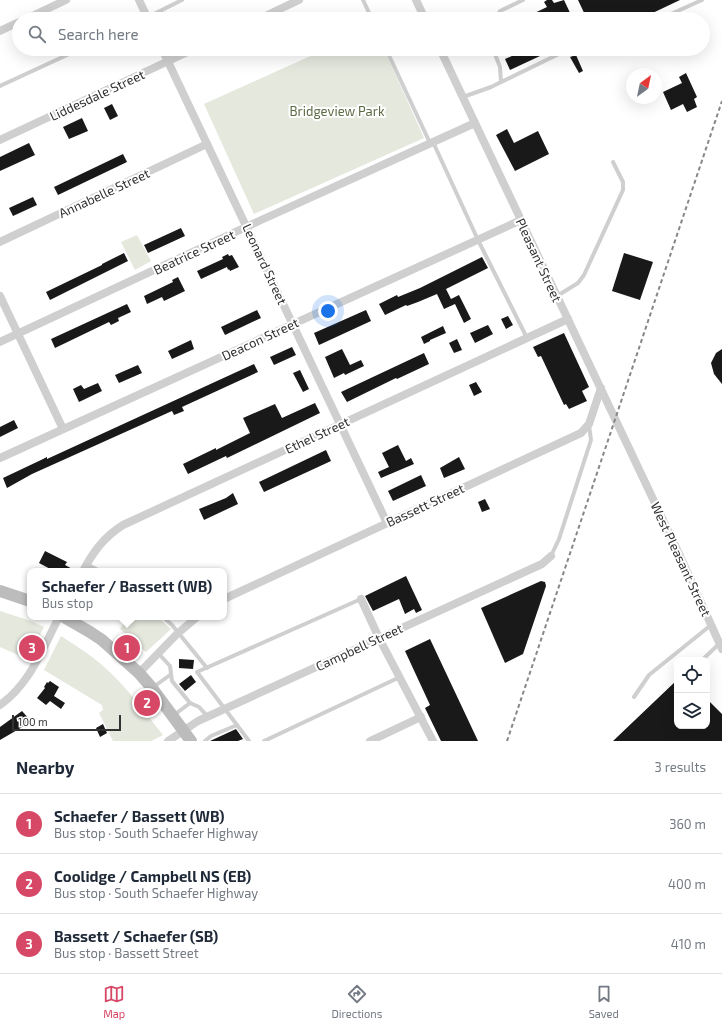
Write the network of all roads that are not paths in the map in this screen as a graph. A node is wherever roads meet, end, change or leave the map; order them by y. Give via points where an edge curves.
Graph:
1 (66, 0) edge
2 (139, 0) edge
3 (182, 0) edge
4 (299, 0) edge
5 (364, 0) edge
6 (416, 0) edge
7 (523, 0) edge
8 (702, 0) edge
9 (41, 12) edge
10 (144, 12) edge
11 (159, 12) edge
12 (273, 12) edge
13 (369, 12) edge
14 (422, 12) edge
15 (500, 12) edge
16 (675, 12) edge
17 (12, 25) edge
18 (0, 31) edge
19 (65, 56) edge
20 (166, 56) edge
21 (179, 56) edge
22 (389, 56) edge
23 (443, 56) edge
24 (496, 56) edge
25 (555, 56) edge
26 (168, 61) junction
27 (501, 82) junction
28 (0, 86) edge
29 (462, 97) junction
30 (474, 123) junction
31 (0, 140) edge
32 (432, 142) junction
33 (207, 144) junction
34 (613, 162) dead end
35 (520, 220) junction
36 (247, 227) junction
37 (478, 240) junction
38 (0, 242) edge
39 (0, 296) edge
40 (557, 296) junction
41 (568, 319) junction
42 (293, 324) junction
43 (18, 334) junction
44 (527, 338) junction
45 (0, 342) edge
46 (601, 388) junction
47 (340, 424) junction
48 (589, 424) junction
49 (63, 429) junction
50 (0, 458) edge
51 (639, 471) joint
52 (387, 523) junction
53 (551, 556) joint
54 (84, 568) edge
55 (0, 591) edge
56 (227, 598) edge
57 (360, 599) joint
58 (27, 600) edge
59 (57, 620) edge
60 (69, 620) edge
61 (166, 620) edge
62 (194, 620) edge
63 (711, 625) junction
64 (179, 633) junction
65 (379, 638) junction
66 (721, 646) edge
67 (158, 654) junction
68 (706, 657) edge
69 (207, 668) junction
70 (139, 673) junction
71 (170, 676) junction
72 (400, 677) junction
73 (155, 692) junction
74 (634, 697) dead end
75 (190, 703) junction
76 (0, 705) edge
77 (225, 709) junction
78 (173, 716) junction
79 (208, 717) junction
80 (421, 717) junction
81 (237, 725) junction
82 (183, 730) junction
83 (168, 741) edge
84 (191, 741) edge
85 (205, 741) edge
86 (248, 741) edge
87 (264, 741) edge
88 (370, 741) edge
89 (433, 741) edge

1 - 9 street
2 - 10 street
3 - 11 lane
4 - 12 street
5 - 13 lane
6 - 14 street
7 - 15 lane
8 - 16 lane
17 - 18 street
19 - 28 lane
20 - 26 street, Leonard Street
21 - 26 street, Liddesdale Street
22 - 32 lane
23 - 29 street, Pleasant Street
24 - 27 lane via 500,67
25 - 27 lane
26 - 31 street, Liddesdale Street
26 - 33 street, Leonard Street
27 - 29 lane
29 - 30 street, Pleasant Street
30 - 32 street, Beatrice Street
30 - 35 street, Pleasant Street
32 - 36 street, Beatrice Street
32 - 37 lane
33 - 36 street, Leonard Street
33 - 38 street, Annabelle Street
34 - 40 lane via 623,182 623,190 584,275 578,283
35 - 37 street, Deacon Street
35 - 40 street, Pleasant Street
36 - 42 street, Leonard Street
36 - 43 street, Beatrice Street
37 - 42 street, Deacon Street
37 - 44 lane
39 - 43 street
40 - 41 street, Pleasant Street
41 - 44 street, Ethel Street
41 - 46 street, Pleasant Street
42 - 47 street, Leonard Street
42 - 49 street, Deacon Street
43 - 45 street, Beatrice Street
43 - 49 street
44 - 47 street, Ethel Street
46 - 48 street
46 - 51 street, Pleasant Street
47 - 52 street, Leonard Street
47 - 54 street, Ethel Street via 123,525 101,542
48 - 52 street, Bassett Street via 581,433
48 - 53 lane via 591,440 559,539
49 - 50 street, Deacon Street
51 - 63 street, West Pleasant Street
52 - 56 street, Bassett Street
53 - 65 street, Campbell Street via 542,564
55 - 58 main road
57 - 65 street
57 - 69 lane
59 - 76 street via 28,676
60 - 70 main road via 102,640
61 - 64 lane
62 - 64 street
63 - 66 street, West Pleasant Street
63 - 74 lane via 649,675
64 - 67 street
64 - 69 lane
65 - 72 street
65 - 77 street, Campbell Street
66 - 68 lane
67 - 70 street
67 - 71 lane via 170,666
69 - 77 lane via 197,672
70 - 73 main road
71 - 73 lane
71 - 75 lane
72 - 80 street
72 - 87 lane
73 - 78 main road
75 - 78 lane
75 - 79 lane via 199,707
77 - 79 street, Campbell Street
77 - 81 lane
78 - 82 main road
79 - 82 street, Campbell Street
80 - 88 street
80 - 89 street
81 - 85 lane
81 - 86 lane
82 - 83 street, Campbell Street
82 - 84 main road

